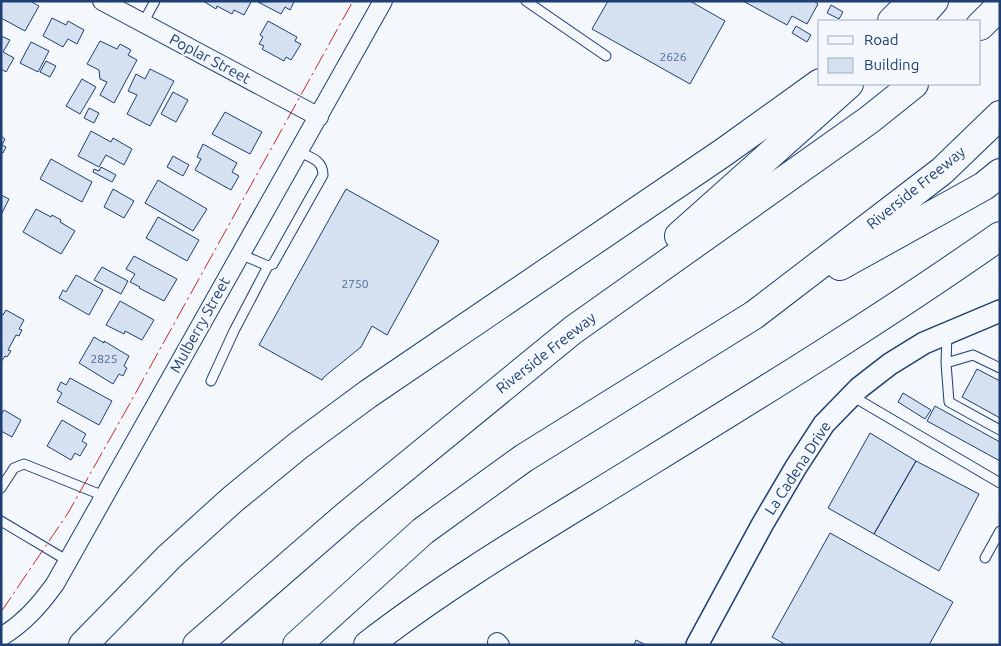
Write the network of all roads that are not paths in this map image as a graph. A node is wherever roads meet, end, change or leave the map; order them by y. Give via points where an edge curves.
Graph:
1 (102, 1) edge
2 (155, 1) edge
3 (384, 1) edge
4 (526, 1) edge
5 (912, 1) edge
6 (934, 1) edge
7 (1000, 6) edge
8 (893, 20) edge
9 (917, 20) edge
10 (143, 23) junction
11 (981, 25) edge
12 (606, 56) dead end
13 (818, 84) edge
14 (849, 85) edge
15 (913, 85) edge
16 (1000, 115) edge
17 (319, 117) junction
18 (299, 152) junction
19 (1000, 173) edge
20 (1000, 236) edge
21 (240, 254) junction
22 (268, 266) junction
23 (1000, 311) edge
24 (754, 315) junction
25 (573, 330) junction
26 (947, 333) junction
27 (946, 363) junction
28 (999, 367) edge
29 (211, 381) dead end
30 (852, 396) junction
31 (1000, 430) edge
32 (1000, 483) edge
33 (1, 488) edge
34 (104, 496) junction
35 (1, 521) edge
36 (1000, 531) edge
37 (985, 558) dead end
38 (68, 561) junction
39 (1, 637) edge
40 (87, 640) edge
41 (196, 645) edge
42 (297, 645) edge
43 (368, 645) edge
44 (697, 645) edge

1 - 10 street, Poplar Street
2 - 10 lane
3 - 17 street, Mulberry Street
4 - 12 lane
5 - 8 highway
6 - 9 highway
7 - 11 highway
10 - 17 street, Poplar Street
13 - 40 highway via 299,444 168,557
14 - 25 highway
15 - 25 highway, Riverside Freeway via 869,120
16 - 24 highway, Riverside Freeway via 942,171
17 - 18 street, Mulberry Street
18 - 21 street, Mulberry Street
18 - 22 lane via 319,162 323,174 273,264
19 - 24 highway via 984,186
20 - 43 highway via 844,342 436,595
21 - 22 lane
21 - 34 street, Mulberry Street
22 - 29 lane
23 - 26 street, La Cadena Drive
24 - 42 highway, Riverside Freeway via 524,458 423,531
25 - 41 highway, Riverside Freeway via 348,514
26 - 27 lane
26 - 30 street, La Cadena Drive via 890,364
27 - 28 lane via 973,355
27 - 31 lane via 949,402
30 - 32 lane
30 - 44 street, La Cadena Drive via 824,424 796,467
33 - 34 lane via 14,468 24,464
34 - 38 street, Mulberry Street
35 - 38 lane
36 - 37 lane
38 - 39 street, Mulberry Street via 55,584 30,615

